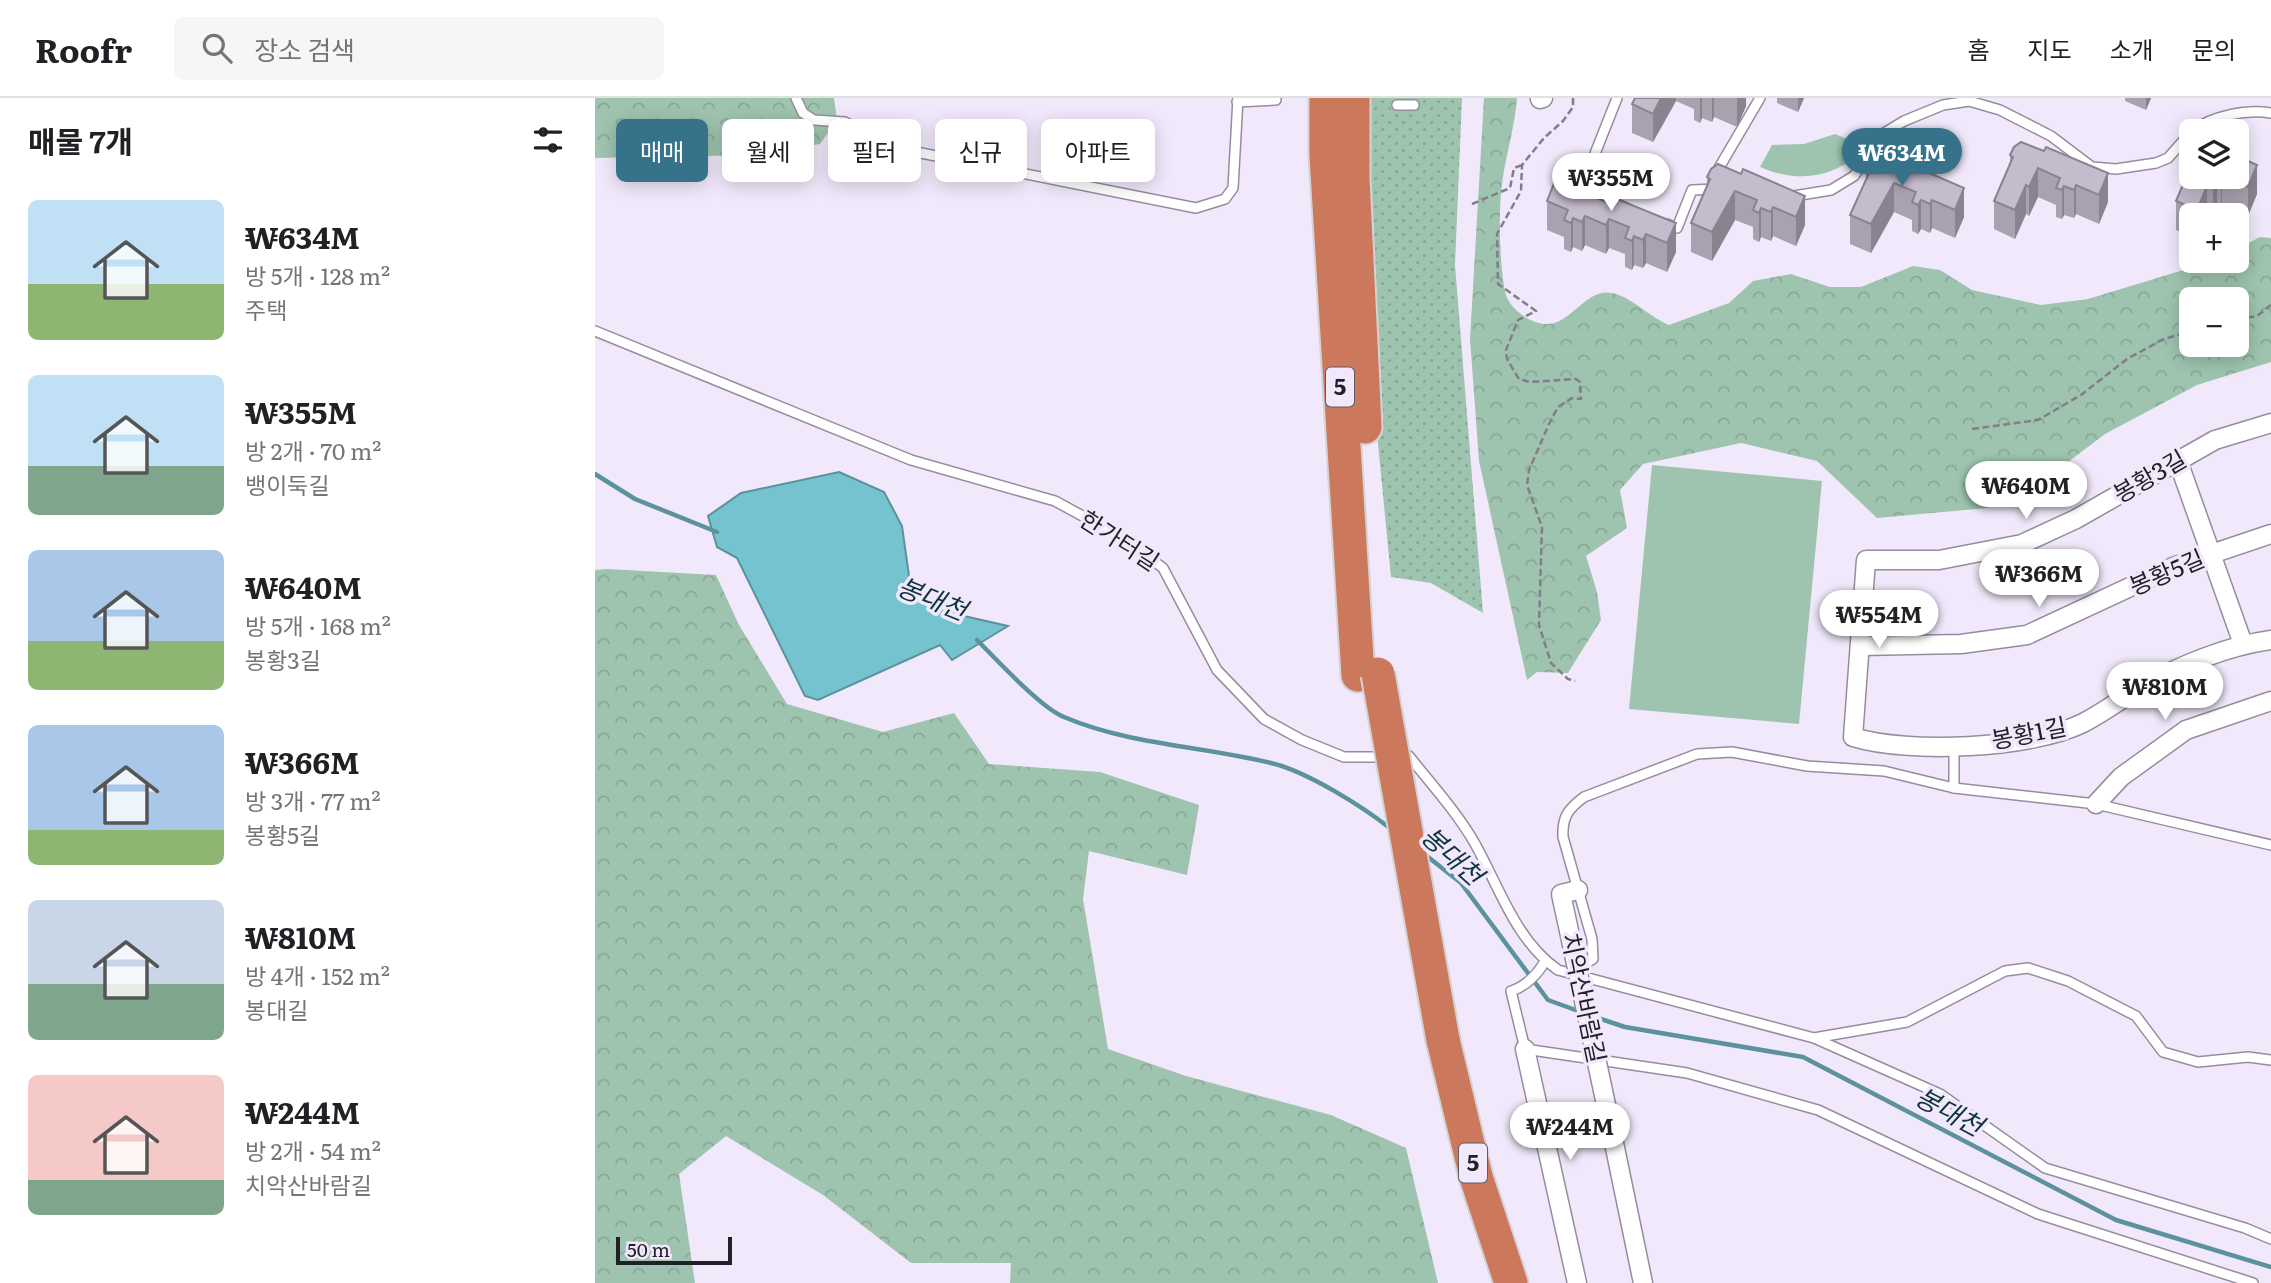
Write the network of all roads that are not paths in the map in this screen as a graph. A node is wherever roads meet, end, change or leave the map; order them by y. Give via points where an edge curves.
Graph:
1 (796, 98) edge
2 (1326, 98) edge
3 (1353, 98) edge
4 (1617, 98) edge
5 (1760, 98) edge
6 (1237, 100) edge
7 (1276, 100) dead end
8 (1397, 105) dead end
9 (1414, 105) dead end
10 (2271, 113) edge
11 (2219, 119) edge
12 (2179, 146) edge
13 (1725, 189) edge
14 (1581, 190) junction
15 (1706, 190) junction
16 (1779, 195) edge
17 (1576, 203) edge
18 (1629, 209) edge
19 (1653, 218) edge
20 (595, 331) edge
21 (2271, 424) edge
22 (2178, 461) junction
23 (2271, 534) edge
24 (2212, 554) junction
25 (2271, 640) edge
26 (2243, 644) junction
27 (1860, 646) junction
28 (1368, 675) junction
29 (2271, 701) edge
30 (1954, 747) junction
31 (1954, 788) junction
32 (2096, 804) junction
33 (2271, 845) edge
34 (1578, 890) junction
35 (1545, 961) junction
36 (1569, 973) junction
37 (1814, 1038) junction
38 (1433, 1040) junction
39 (1525, 1049) junction
40 (2271, 1060) edge
41 (2271, 1239) edge
42 (1490, 1283) edge
43 (1511, 1283) edge
44 (1577, 1283) edge
45 (1643, 1283) edge
46 (2253, 1283) edge

1 - 6 lane via 803,113 814,120 845,122 896,148 1195,208 1225,199 1233,188
2 - 28 highway, 5 via 1326,155
3 - 28 highway, 5
4 - 14 lane
5 - 15 lane
6 - 7 lane
8 - 9 lane
10 - 11 lane via 2252,111
12 - 16 lane via 2156,163 2092,167 2051,136 2000,110 1969,101 1943,105 1881,135 1854,176 1831,190 1803,197
13 - 15 lane
14 - 17 lane
14 - 18 lane
15 - 19 lane via 1692,190 1677,228
20 - 35 lane, 한가터길 via 911,460 1055,502 1123,538 1163,568 1217,670 1264,719 1344,757 1409,756 1472,840 1518,928
21 - 22 street, 봉황3길 via 2215,440
22 - 24 street
22 - 27 street, 봉황3길 via 2022,544 1939,560 1866,560
23 - 24 street, 봉황5길
24 - 26 street
24 - 27 street, 봉황5길 via 2027,635 1961,645
25 - 26 street, 봉황1길
26 - 30 street, 봉황1길 via 2144,685 2082,723 2048,735
27 - 30 street, 봉황1길 via 1853,737 1874,744
28 - 38 highway, 5
29 - 32 street via 2186,730 2121,777
30 - 31 lane
31 - 32 lane
31 - 34 lane via 1884,771 1807,766 1732,752 1697,754 1584,797 1569,809 1562,822 1563,836
32 - 33 lane
34 - 36 lane via 1593,960
34 - 45 street, 치악산바람길, bridge via 1561,894
35 - 36 lane, 한가터길
35 - 39 lane via 1519,989 1511,991
36 - 37 lane, 한가터길
37 - 40 lane via 1907,1022 2005,971 2028,968 2068,981 2136,1016 2163,1052 2197,1062 2248,1057
37 - 41 lane, 한가터길 via 1940,1094 2045,1168
38 - 42 highway, 5 via 1463,1195
38 - 43 highway, 5
39 - 44 street
39 - 46 lane via 1687,1073 1818,1110 2038,1214

